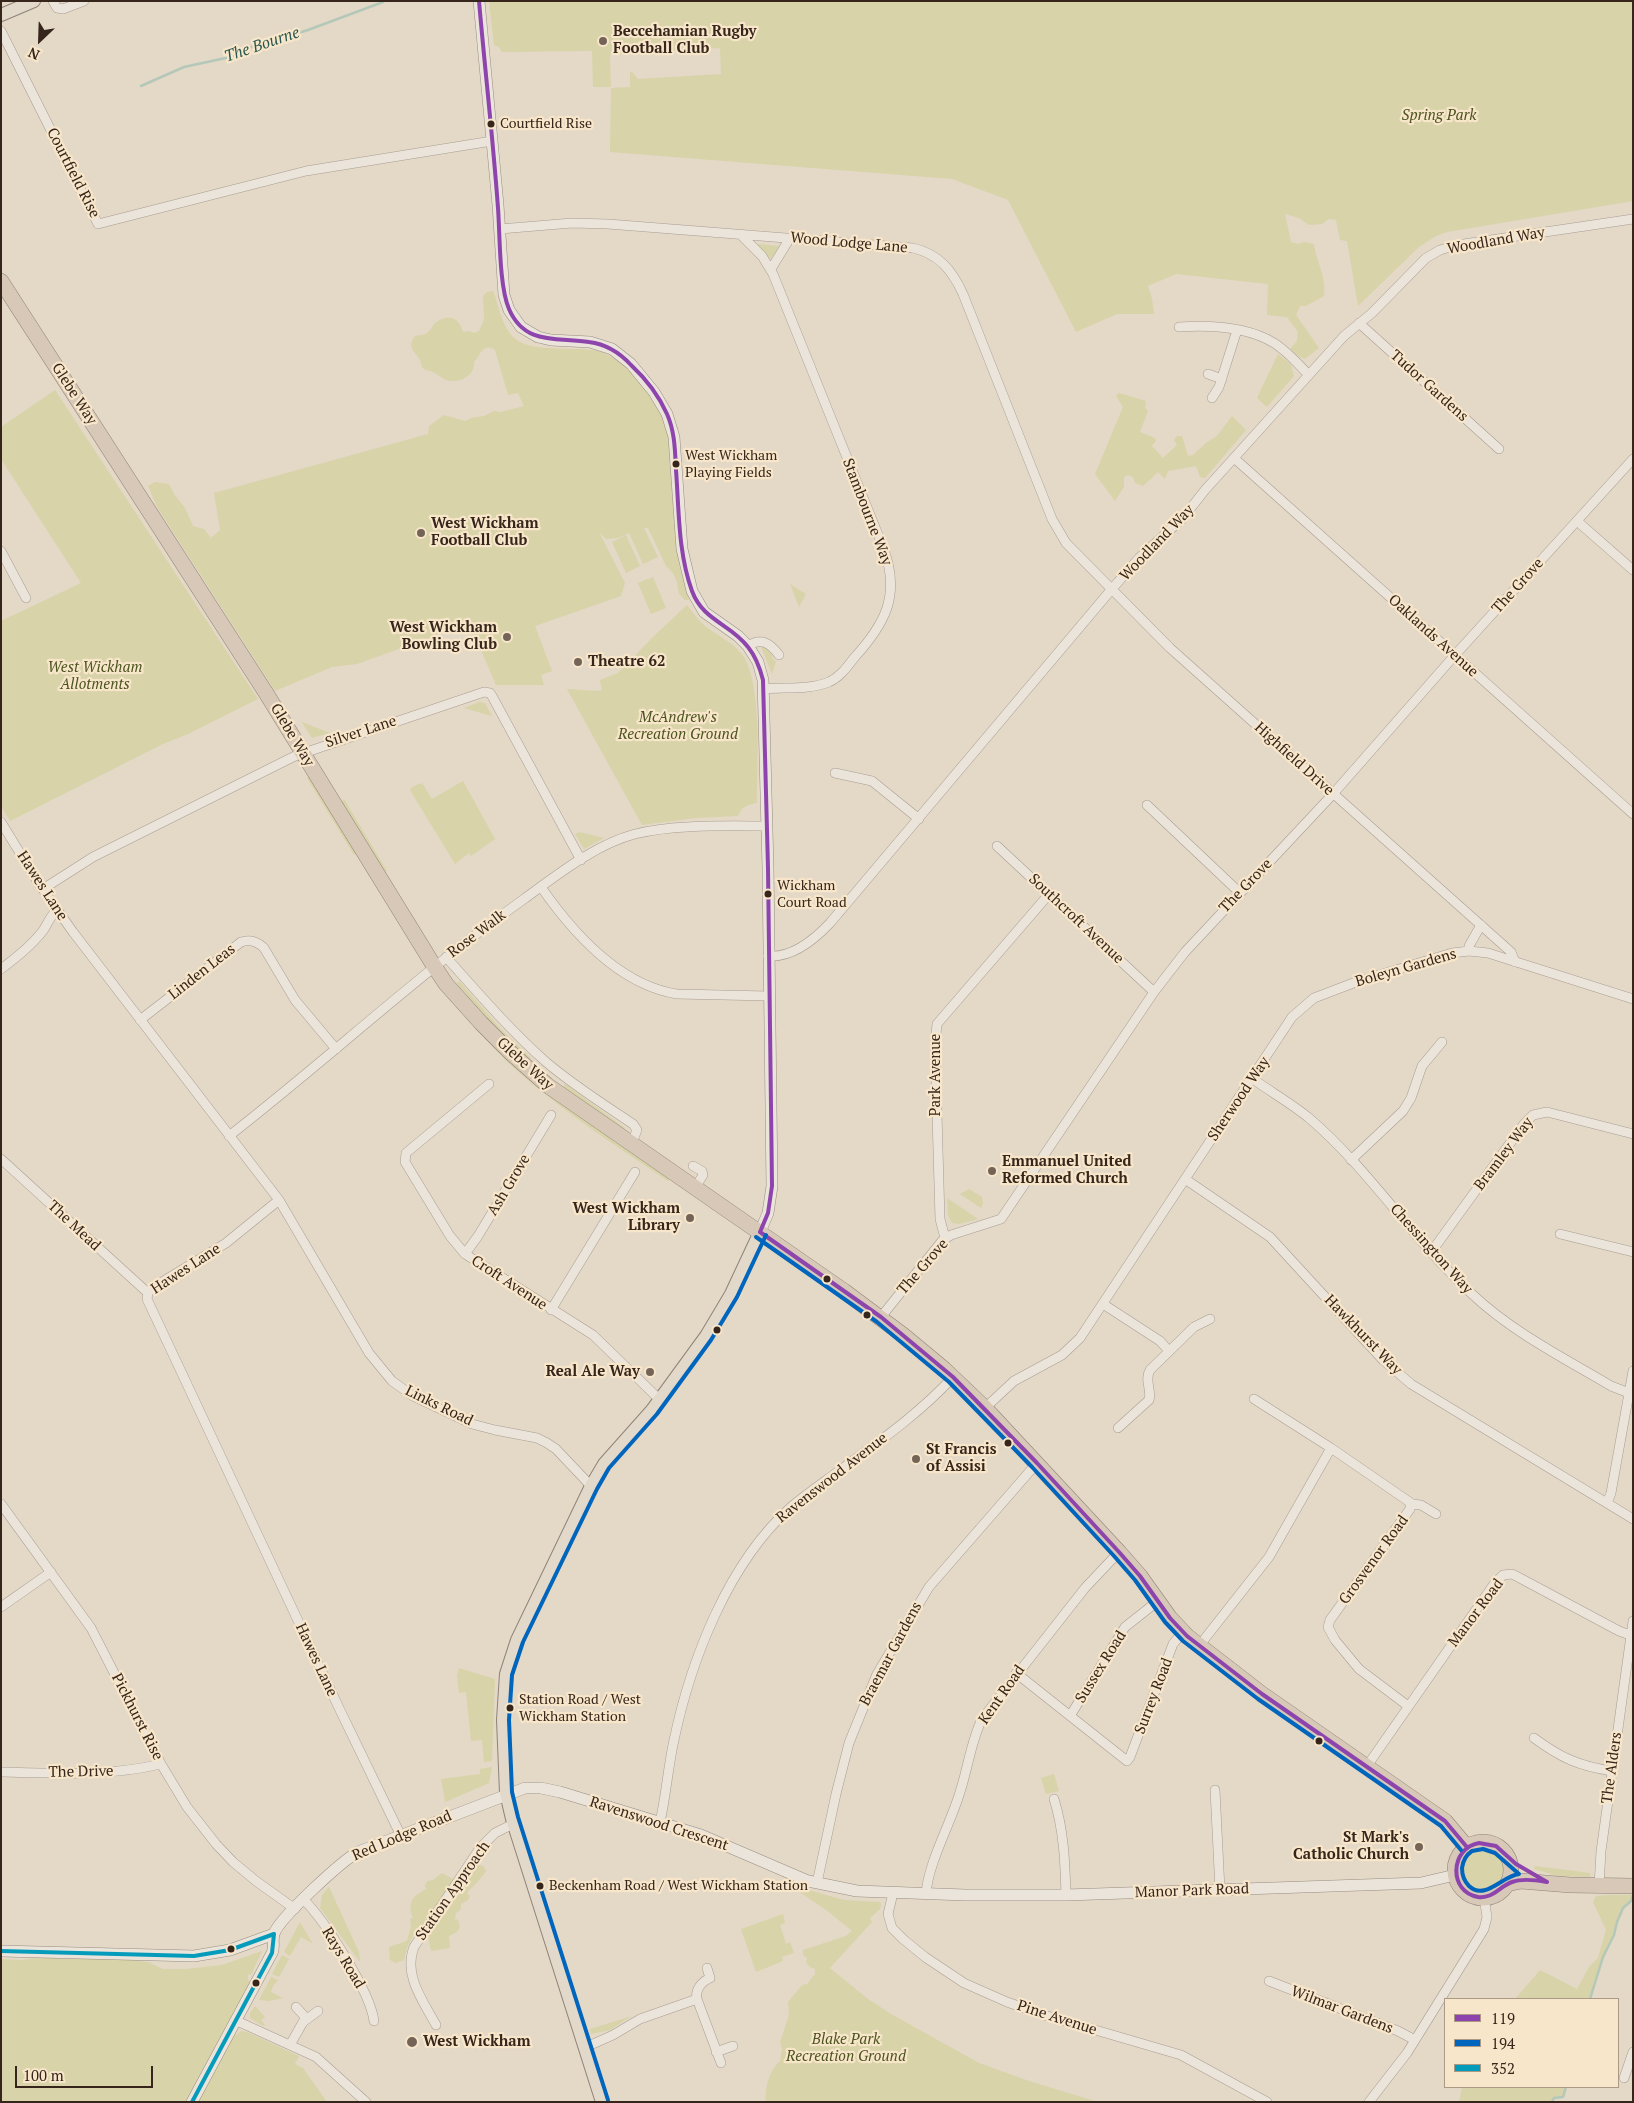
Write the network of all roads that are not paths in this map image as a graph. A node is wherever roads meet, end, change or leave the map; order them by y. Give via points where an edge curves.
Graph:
1 (34, 1) edge
2 (52, 1) edge
3 (84, 1) edge
4 (478, 1) edge
5 (1, 15) edge
6 (1, 31) edge
7 (492, 141) junction
8 (1633, 219) edge
9 (500, 229) junction
10 (741, 235) junction
11 (790, 238) junction
12 (771, 269) junction
13 (1, 281) edge
14 (1359, 324) junction
15 (1178, 327) dead end
16 (1238, 330) junction
17 (1208, 374) dead end
18 (1309, 374) junction
19 (1222, 378) junction
20 (1212, 398) dead end
21 (1499, 449) dead end
22 (1234, 458) junction
23 (1633, 459) edge
24 (1577, 521) junction
25 (1, 551) edge
26 (1633, 570) edge
27 (1111, 590) junction
28 (26, 598) dead end
29 (748, 646) junction
30 (779, 655) dead end
31 (1455, 655) junction
32 (764, 688) junction
33 (303, 753) junction
34 (835, 773) dead end
35 (1333, 794) junction
36 (1147, 805) dead end
37 (1633, 814) edge
38 (919, 819) junction
39 (1, 822) edge
40 (767, 826) junction
41 (997, 846) dead end
42 (581, 860) junction
43 (541, 887) junction
44 (43, 889) junction
45 (1239, 892) junction
46 (1050, 893) junction
47 (57, 910) junction
48 (1481, 925) junction
49 (1469, 951) junction
50 (768, 956) junction
51 (446, 957) junction
52 (1515, 962) junction
53 (434, 966) junction
54 (1, 969) edge
55 (1154, 992) junction
56 (768, 996) junction
57 (1633, 1000) edge
58 (1298, 1011) joint
59 (140, 1020) junction
60 (1442, 1042) dead end
61 (336, 1049) junction
62 (558, 1072) junction
63 (1253, 1079) junction
64 (489, 1084) dead end
65 (548, 1085) junction
66 (551, 1115) dead end
67 (1633, 1134) edge
68 (229, 1136) junction
69 (631, 1144) junction
70 (1, 1158) edge
71 (1351, 1160) junction
72 (693, 1166) dead end
73 (635, 1172) dead end
74 (1185, 1179) junction
75 (695, 1188) junction
76 (279, 1200) junction
77 (760, 1232) junction
78 (1560, 1234) dead end
79 (945, 1238) junction
80 (1432, 1251) junction
81 (1633, 1252) edge
82 (465, 1254) junction
83 (148, 1293) junction
84 (1103, 1304) junction
85 (551, 1310) junction
86 (880, 1317) junction
87 (1210, 1319) dead end
88 (1169, 1351) junction
89 (1633, 1371) edge
90 (953, 1377) junction
91 (1629, 1392) junction
92 (1254, 1399) dead end
93 (659, 1400) junction
94 (985, 1408) junction
95 (1118, 1428) dead end
96 (1330, 1448) junction
97 (1037, 1463) junction
98 (591, 1486) junction
99 (1607, 1503) junction
100 (1, 1504) edge
101 (1411, 1504) junction
102 (1436, 1514) dead end
103 (1633, 1518) edge
104 (1120, 1552) junction
105 (51, 1572) junction
106 (1158, 1601) junction
107 (1, 1607) edge
108 (1633, 1621) edge
109 (1182, 1632) junction
110 (1630, 1635) junction
111 (1199, 1646) junction
112 (1016, 1673) junction
113 (1408, 1706) junction
114 (1070, 1716) junction
115 (1534, 1738) dead end
116 (160, 1764) junction
117 (1367, 1766) junction
118 (1, 1772) edge
119 (1612, 1772) junction
120 (1215, 1790) dead end
121 (506, 1794) junction
122 (1054, 1799) dead end
123 (660, 1822) junction
124 (513, 1824) junction
125 (401, 1836) junction
126 (1466, 1846) junction
127 (1509, 1859) junction
128 (1455, 1875) junction
129 (1545, 1882) junction
130 (817, 1884) junction
131 (1507, 1884) junction
132 (1599, 1886) junction
133 (1630, 1886) edge
134 (1220, 1890) junction
135 (892, 1893) junction
136 (926, 1894) junction
137 (1066, 1895) junction
138 (1484, 1897) junction
139 (304, 1900) junction
140 (295, 1909) junction
141 (274, 1934) junction
142 (1, 1951) edge
143 (707, 1968) dead end
144 (1269, 1981) dead end
145 (696, 1999) junction
146 (296, 2007) dead end
147 (318, 2011) dead end
148 (306, 2018) junction
149 (236, 2021) junction
150 (374, 2021) dead end
151 (436, 2025) dead end
152 (1415, 2040) junction
153 (290, 2045) junction
154 (733, 2046) dead end
155 (584, 2048) junction
156 (716, 2052) junction
157 (1633, 2052) edge
158 (720, 2063) dead end
159 (1624, 2078) dead end
160 (192, 2102) edge
161 (366, 2102) edge
162 (602, 2102) edge
163 (1267, 2102) edge
164 (1369, 2102) edge

1 - 5 main road
2 - 3 street via 56,8 63,9
4 - 7 street
6 - 7 street, Courtfield Rise via 98,224 306,171
7 - 9 street
8 - 14 street, Woodland Way via 1445,248 1426,258
9 - 10 street, Wood Lodge Lane via 591,223
9 - 29 street via 505,300 517,324 542,339 590,342 612,349 631,364 659,399 674,437 682,549 692,591 704,612
10 - 11 street, Wood Lodge Lane
10 - 12 street, Stambourne Way
11 - 12 street
11 - 27 street, Wood Lodge Lane via 913,248 935,256 947,267 963,294 1056,528
12 - 32 street, Stambourne Way via 884,552 891,584 890,601 881,624 838,676 818,685
13 - 33 highway, Glebe Way
14 - 18 street, Woodland Way
14 - 21 street, Tudor Gardens
15 - 16 street via 1215,326
16 - 18 street via 1274,343
16 - 19 street
17 - 19 street
18 - 22 street, Woodland Way
19 - 20 street
22 - 27 street, Woodland Way via 1184,518 1139,558
22 - 31 street, Oaklands Avenue
23 - 24 street, The Grove
24 - 26 street
24 - 31 street, The Grove
25 - 28 street
27 - 35 street, Highfield Drive via 1170,648
27 - 38 street, Woodland Way
29 - 30 street via 762,640
29 - 32 street via 758,662
31 - 35 street, The Grove
31 - 37 street, Oaklands Avenue
32 - 40 street
33 - 42 street, Silver Lane via 487,692
33 - 44 street, Silver Lane via 100,853
33 - 53 highway, Glebe Way
34 - 38 street via 872,781
35 - 45 street, The Grove
35 - 48 street, Highfield Drive
36 - 45 street
38 - 50 street, Woodland Way via 823,930 788,953
39 - 44 street, Hawes Lane
40 - 42 street, Rose Walk via 698,827 640,833 622,838
40 - 50 street
41 - 46 street, Southcroft Avenue
42 - 43 street, Rose Walk
43 - 51 street, Rose Walk
43 - 56 street via 602,955 646,985 680,995
44 - 47 street, Hawes Lane
45 - 55 street, The Grove
46 - 55 street, Southcroft Avenue
46 - 79 street, Park Avenue via 937,1024 934,1034 940,1219
47 - 54 street via 24,952
47 - 59 street, Hawes Lane
48 - 49 street
48 - 52 street, Highfield Drive via 1513,954
49 - 52 street, Boleyn Gardens via 1484,952
49 - 58 street, Boleyn Gardens via 1443,955 1320,995
50 - 56 street
51 - 53 street, Rose Walk
51 - 62 street, Glebe Way via 510,1027
52 - 57 street, Boleyn Gardens
53 - 61 street, Rose Walk
53 - 65 highway, Glebe Way via 481,1023
55 - 79 street, The Grove via 1001,1219
56 - 77 street via 772,1186 768,1213
58 - 63 street, Sherwood Way
59 - 61 street, Linden Leas via 241,942 251,941 264,948 295,1000
59 - 68 street, Hawes Lane
60 - 71 street via 1422,1066 1403,1111
61 - 68 street, Rose Walk
62 - 65 street
62 - 69 street, Glebe Way via 633,1124 637,1130
63 - 71 street, Chessington Way via 1309,1118
63 - 74 street, Sherwood Way
64 - 82 street, Croft Avenue via 404,1158 450,1236
65 - 69 highway, Glebe Way
66 - 82 street, Ash Grove
67 - 80 street, Bramley Way via 1547,1112 1533,1115
68 - 76 street, Hawes Lane
69 - 75 highway, Glebe Way
70 - 83 street, The Mead
71 - 80 street, Chessington Way
72 - 75 street via 703,1175
73 - 85 street
74 - 84 street, Sherwood Way
74 - 99 street, Hawkhurst Way via 1270,1237 1383,1360 1411,1384
75 - 77 highway, Glebe Way
76 - 83 street, Hawes Lane via 226,1243 157,1284
76 - 98 street, Links Road via 367,1349 392,1381 413,1396 472,1424 547,1442
77 - 86 highway, Glebe Way
77 - 93 main road via 718,1317
78 - 81 street
79 - 86 street, The Grove
80 - 91 street, Chessington Way via 1468,1291 1500,1318 1609,1385
82 - 85 street, Croft Avenue
83 - 125 street, Hawes Lane via 148,1302
84 - 88 street via 1160,1341
84 - 94 street, Sherwood Way via 1068,1350 1014,1381
85 - 93 street, Croft Avenue via 598,1340
86 - 90 highway, Glebe Way
87 - 88 street via 1194,1327
88 - 95 street via 1148,1374 1149,1400
89 - 91 street
90 - 94 highway, Glebe Way
90 - 123 street, Ravenswood Avenue via 910,1418 792,1506 773,1524 746,1559 714,1617 698,1659 674,1738
91 - 99 street
92 - 96 street, Grosvenor Road
93 - 98 main road
94 - 97 highway, Glebe Way
96 - 101 street, Grosvenor Road
96 - 111 street via 1269,1557
97 - 104 highway, Glebe Way
97 - 130 street, Braemar Gardens via 929,1587 877,1674 849,1743
98 - 121 main road via 526,1618 509,1663 503,1720
99 - 103 street, Hawkhurst Way
100 - 105 street, Pickhurst Rise
101 - 102 street via 1421,1505
101 - 113 street, Grosvenor Road via 1328,1627 1359,1668
104 - 106 highway, Glebe Way
104 - 112 street, Kent Road via 1085,1588
105 - 107 street
105 - 116 street, Pickhurst Rise via 91,1628
106 - 109 highway, Glebe Way
106 - 114 street, Sussex Road via 1125,1627
108 - 110 street, The Alders
109 - 111 highway, Glebe Way
109 - 114 street, Surrey Road via 1173,1644 1127,1761
110 - 113 street, Manor Road via 1512,1574 1503,1575
110 - 119 street, The Alders
111 - 117 highway, Glebe Way
112 - 114 street
112 - 136 street, Kent Road via 979,1724 960,1794
113 - 117 street, Manor Road
115 - 119 street via 1570,1762
116 - 118 street, The Drive via 92,1774
116 - 140 street, Pickhurst Rise via 187,1808 224,1853
117 - 126 highway, Glebe Way via 1445,1821
119 - 132 street, The Alders
120 - 134 street
121 - 123 street, Ravenswood Crescent via 525,1788 541,1788
121 - 124 main road
121 - 125 street, Red Lodge Road
122 - 137 street via 1063,1837
123 - 130 street, Ravenswood Crescent via 701,1835
124 - 151 street, Station Approach via 496,1833 480,1848 414,1947 411,1974
124 - 155 main road
125 - 139 street, Red Lodge Road via 358,1852 344,1861
126 - 127 highway via 1478,1842 1492,1844
126 - 128 highway via 1457,1861
127 - 129 highway
127 - 131 highway via 1511,1872
128 - 134 street, Manor Park Road via 1421,1883
128 - 138 highway via 1465,1891
129 - 131 highway via 1521,1880
129 - 132 highway
130 - 135 street, Ravenswood Crescent via 857,1892
131 - 138 highway via 1497,1894
132 - 133 highway
134 - 137 street, Manor Park Road
135 - 136 street, Ravenswood Crescent
135 - 163 street, Pine Avenue via 888,1914 892,1928 914,1949 958,1980 1044,2015 1175,2053
136 - 137 street, Manor Park Road
138 - 152 street via 1486,1925
139 - 140 street, Red Lodge Road
139 - 150 street, Rays Road via 348,1962 369,2002
140 - 141 street, Red Lodge Road
141 - 142 street via 230,1950 194,1956
141 - 149 street, Red Lodge Road via 272,1953
143 - 145 street via 710,1978 702,1983
144 - 152 street, Wilmar Gardens
145 - 155 street via 640,2019
145 - 156 street
146 - 148 street
147 - 148 street
148 - 153 street
149 - 153 street
149 - 160 street, Red Lodge Road
152 - 164 street
153 - 161 street via 320,2060
154 - 156 street
155 - 162 main road
156 - 158 street
157 - 159 street

